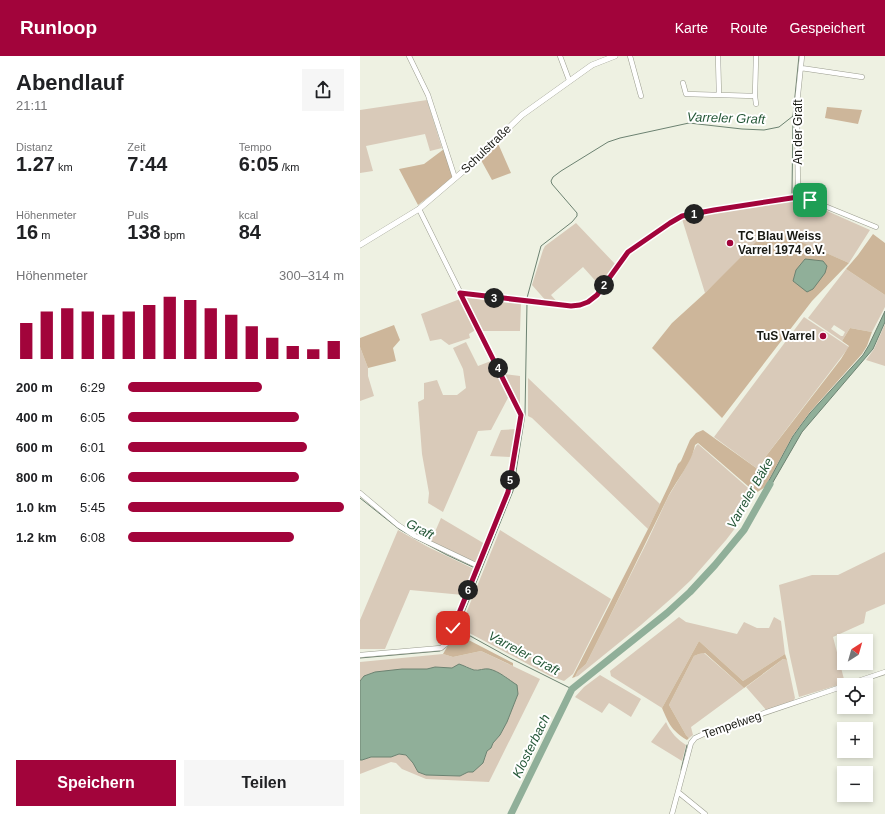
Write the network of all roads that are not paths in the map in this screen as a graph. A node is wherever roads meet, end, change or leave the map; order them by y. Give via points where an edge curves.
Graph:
1 (409, 56) edge
2 (560, 56) edge
3 (615, 56) edge
4 (630, 56) edge
5 (718, 56) edge
6 (756, 56) edge
7 (802, 56) edge
8 (603, 58) edge
9 (801, 68) junction
10 (862, 77) dead end
11 (570, 80) junction
12 (683, 84) dead end
13 (719, 95) junction
14 (641, 96) dead end
15 (755, 96) junction
16 (756, 104) dead end
17 (455, 178) junction
18 (798, 197) junction
19 (418, 209) junction
20 (876, 227) dead end
21 (360, 245) edge
22 (460, 293) junction
23 (360, 493) edge
24 (478, 566) junction
25 (360, 654) edge
26 (885, 672) edge
27 (867, 678) edge
28 (837, 688) edge
29 (678, 792) junction
30 (672, 814) edge
31 (705, 814) edge

1 - 17 street via 428,95
2 - 11 street
3 - 8 street, Schulstraße
4 - 14 street
5 - 13 street
6 - 15 street
7 - 9 street, An der Graft
8 - 11 street, Schulstraße
9 - 10 street
9 - 18 street, An der Graft via 797,104
11 - 17 street, Schulstraße via 522,115
12 - 13 street via 686,94
13 - 15 street
15 - 16 street
17 - 19 street, Schulstraße
18 - 20 street
18 - 22 street via 682,216 628,252 597,295 580,305
19 - 21 street, Schulstraße
19 - 22 street
22 - 24 street via 521,415 508,492
23 - 24 street via 415,536
24 - 25 street via 443,647
26 - 27 street, Tempelweg
28 - 29 street, Tempelweg via 695,738 691,743
29 - 30 street, Tempelweg
29 - 31 street

